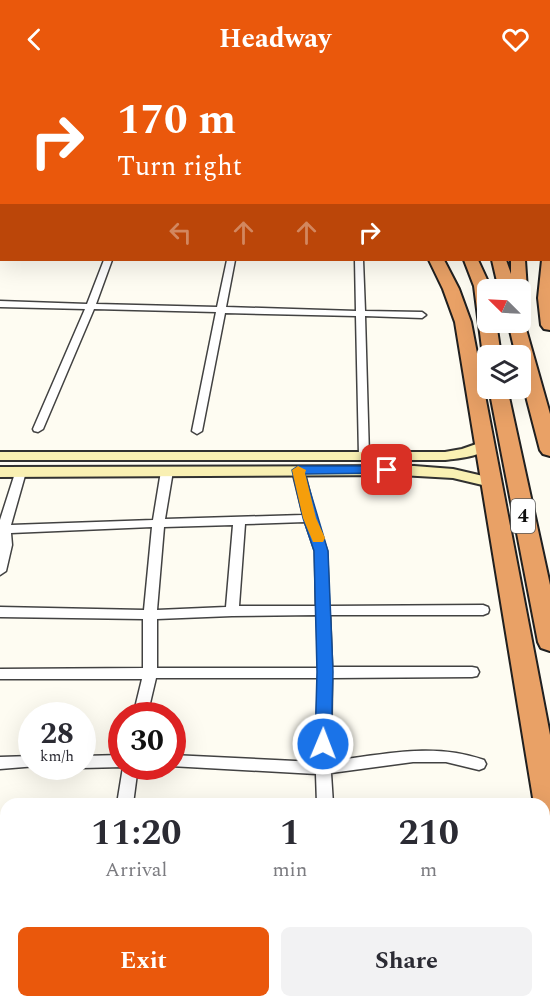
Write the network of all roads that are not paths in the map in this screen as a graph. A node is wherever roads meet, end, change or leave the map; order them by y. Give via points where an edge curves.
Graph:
1 (108, 261) edge
2 (231, 261) edge
3 (359, 261) edge
4 (437, 261) edge
5 (451, 261) edge
6 (471, 261) edge
7 (499, 261) edge
8 (518, 261) edge
9 (550, 261) edge
10 (504, 279) edge
11 (519, 279) edge
12 (0, 304) edge
13 (90, 307) junction
14 (221, 311) junction
15 (361, 313) junction
16 (422, 315) dead end
17 (550, 326) edge
18 (520, 333) edge
19 (490, 345) edge
20 (491, 345) edge
21 (500, 399) edge
22 (38, 429) dead end
23 (197, 431) dead end
24 (485, 445) junction
25 (550, 450) edge
26 (0, 456) edge
27 (364, 456) junction
28 (298, 470) junction
29 (167, 471) junction
30 (0, 472) edge
31 (20, 472) junction
32 (491, 482) junction
33 (310, 518) junction
34 (239, 521) junction
35 (4, 524) edge
36 (158, 525) junction
37 (0, 571) edge
38 (322, 610) junction
39 (483, 610) dead end
40 (232, 611) junction
41 (0, 612) edge
42 (150, 615) junction
43 (550, 642) edge
44 (325, 672) junction
45 (472, 672) dead end
46 (150, 673) junction
47 (0, 674) edge
48 (143, 702) edge
49 (18, 762) edge
50 (186, 762) edge
51 (0, 763) edge
52 (479, 764) dead end
53 (323, 768) junction
54 (129, 780) edge
55 (126, 798) edge
56 (325, 798) edge
57 (547, 798) edge

1 - 13 street
2 - 14 street
3 - 15 street
4 - 24 highway via 452,289 463,322
5 - 19 highway
6 - 20 highway via 482,286
7 - 10 highway
8 - 11 highway
9 - 17 highway via 546,298
12 - 13 street
13 - 14 street
13 - 22 street
14 - 15 street
14 - 23 street
15 - 16 street
15 - 27 street
18 - 25 highway
21 - 43 highway, 4
24 - 27 main road via 445,456
24 - 32 highway
26 - 27 main road
28 - 29 main road
28 - 32 main road via 442,471
28 - 33 street
29 - 31 main road
29 - 36 street
30 - 31 main road
31 - 35 street
32 - 57 highway
33 - 34 street
33 - 38 street via 321,551
34 - 36 street
34 - 40 street
35 - 36 street
35 - 37 street via 6,546
36 - 42 street
38 - 39 street
38 - 40 street
38 - 44 street
40 - 42 street
41 - 42 street
42 - 46 street
44 - 45 street
44 - 46 street
44 - 53 street
46 - 47 street
46 - 48 street
49 - 51 street
50 - 53 street
52 - 53 street via 446,756 413,756
53 - 56 street
54 - 55 street

